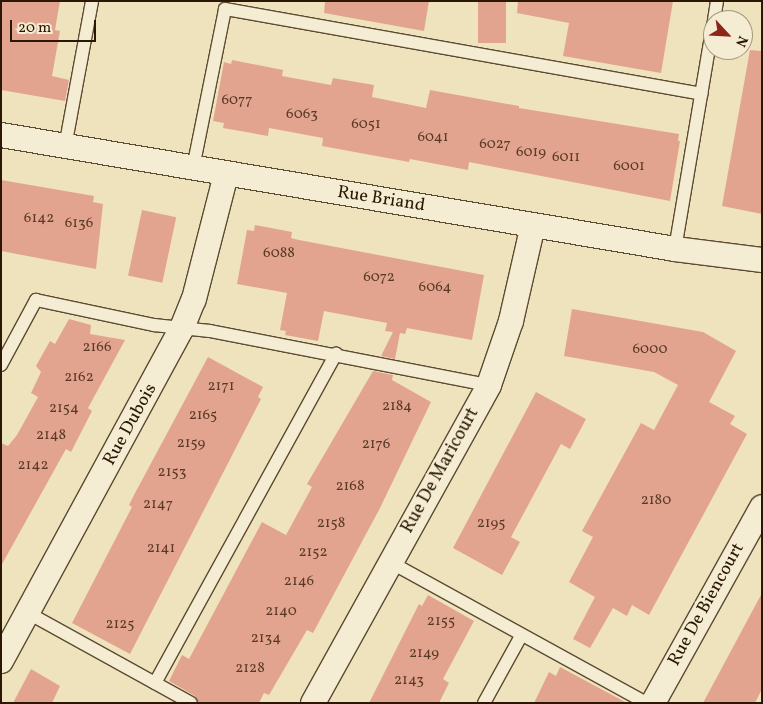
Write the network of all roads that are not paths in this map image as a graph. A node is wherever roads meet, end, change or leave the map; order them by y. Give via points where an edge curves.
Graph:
1 (92, 1) edge
2 (707, 60) edge
3 (701, 94) junction
4 (1, 135) edge
5 (65, 147) junction
6 (193, 168) junction
7 (226, 174) junction
8 (533, 226) junction
9 (675, 249) junction
10 (762, 260) edge
11 (182, 328) junction
12 (336, 354) junction
13 (1, 365) edge
14 (489, 385) junction
15 (762, 507) edge
16 (390, 562) junction
17 (28, 612) junction
18 (521, 636) junction
19 (1, 661) edge
20 (155, 683) junction
21 (191, 703) edge
22 (313, 703) edge
23 (484, 703) edge
24 (646, 703) edge
25 (653, 703) edge

1 - 5 lane
2 - 3 lane
3 - 6 lane via 225,9
3 - 9 lane
4 - 5 street, Rue Briand
5 - 6 street, Rue Briand
6 - 7 street, Rue Briand
7 - 8 street, Rue Briand
7 - 11 street, Rue Dubois via 194,299
8 - 9 street, Rue Briand
8 - 14 street, Rue De Maricourt via 511,322
9 - 10 street, Rue Briand
11 - 12 lane
11 - 13 lane via 36,300
11 - 17 street, Rue Dubois
12 - 14 lane
12 - 20 lane
14 - 16 street, Rue De Maricourt
15 - 25 street, Rue De Biencourt
16 - 18 lane
16 - 22 street, Rue De Maricourt
17 - 19 street, Rue Dubois
17 - 20 lane
18 - 23 lane
18 - 24 lane
20 - 21 lane

